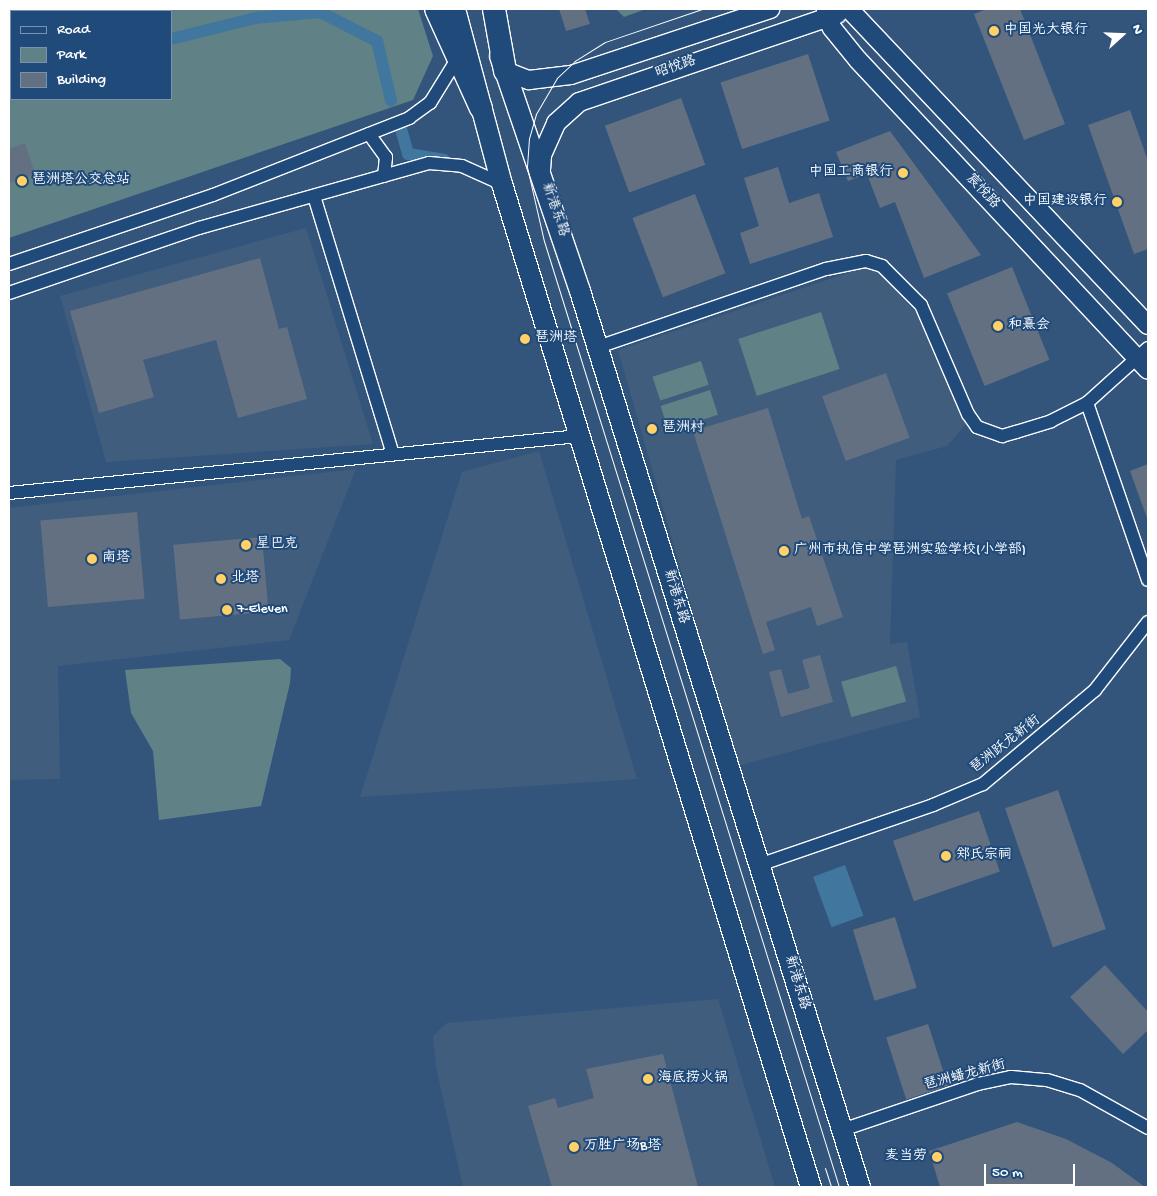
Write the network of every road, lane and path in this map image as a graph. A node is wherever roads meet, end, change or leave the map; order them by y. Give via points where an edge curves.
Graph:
1 (436, 9) edge
2 (442, 9) edge
3 (455, 9) edge
4 (484, 9) edge
5 (494, 9) edge
6 (770, 9) edge
7 (850, 9) edge
8 (826, 13) edge
9 (461, 52) junction
10 (505, 71) junction
11 (481, 108) joint
12 (370, 134) junction
13 (541, 170) junction
14 (384, 176) junction
15 (502, 184) junction
16 (314, 196) junction
17 (9, 264) edge
18 (9, 293) edge
19 (1148, 325) edge
20 (598, 347) junction
21 (1145, 359) edge
22 (1087, 403) junction
23 (579, 436) junction
24 (393, 454) junction
25 (9, 493) edge
26 (1148, 580) edge
27 (1148, 622) edge
28 (759, 865) junction
29 (1148, 1128) edge
30 (842, 1130) junction
31 (811, 1187) edge
32 (860, 1187) edge

1 - 9 highway
2 - 9 highway
3 - 9 main road
4 - 10 main road, 新港东路
5 - 10 highway
6 - 10 street, 昭悦路 via 571,75 528,80
7 - 8 street, 昭悦路
7 - 19 street, 宸悦路
8 - 13 street, 昭悦路 via 579,102 556,123 542,155
8 - 21 street, 宸悦路 via 858,60
9 - 11 highway
9 - 12 street via 430,104 409,118
10 - 13 main road, 新港东路
11 - 15 main road
12 - 14 street via 386,157
12 - 17 street via 212,195
13 - 20 main road, 新港东路
14 - 15 street via 442,162 480,172
14 - 16 street
15 - 23 main road
16 - 18 street via 199,228
16 - 24 street
20 - 22 street via 826,269 866,261 882,266 921,305 968,414 977,427 989,434 1009,434 1051,421
20 - 28 main road, 新港东路
21 - 22 street
22 - 26 street
23 - 24 street
23 - 31 main road
24 - 25 street
27 - 28 street, 琶洲跃龙新街 via 1095,690 983,784
28 - 30 main road, 新港东路
29 - 30 street, 琶洲蟠龙新街 via 1080,1090 1047,1080 1011,1077 978,1084
30 - 32 main road, 新港东路

